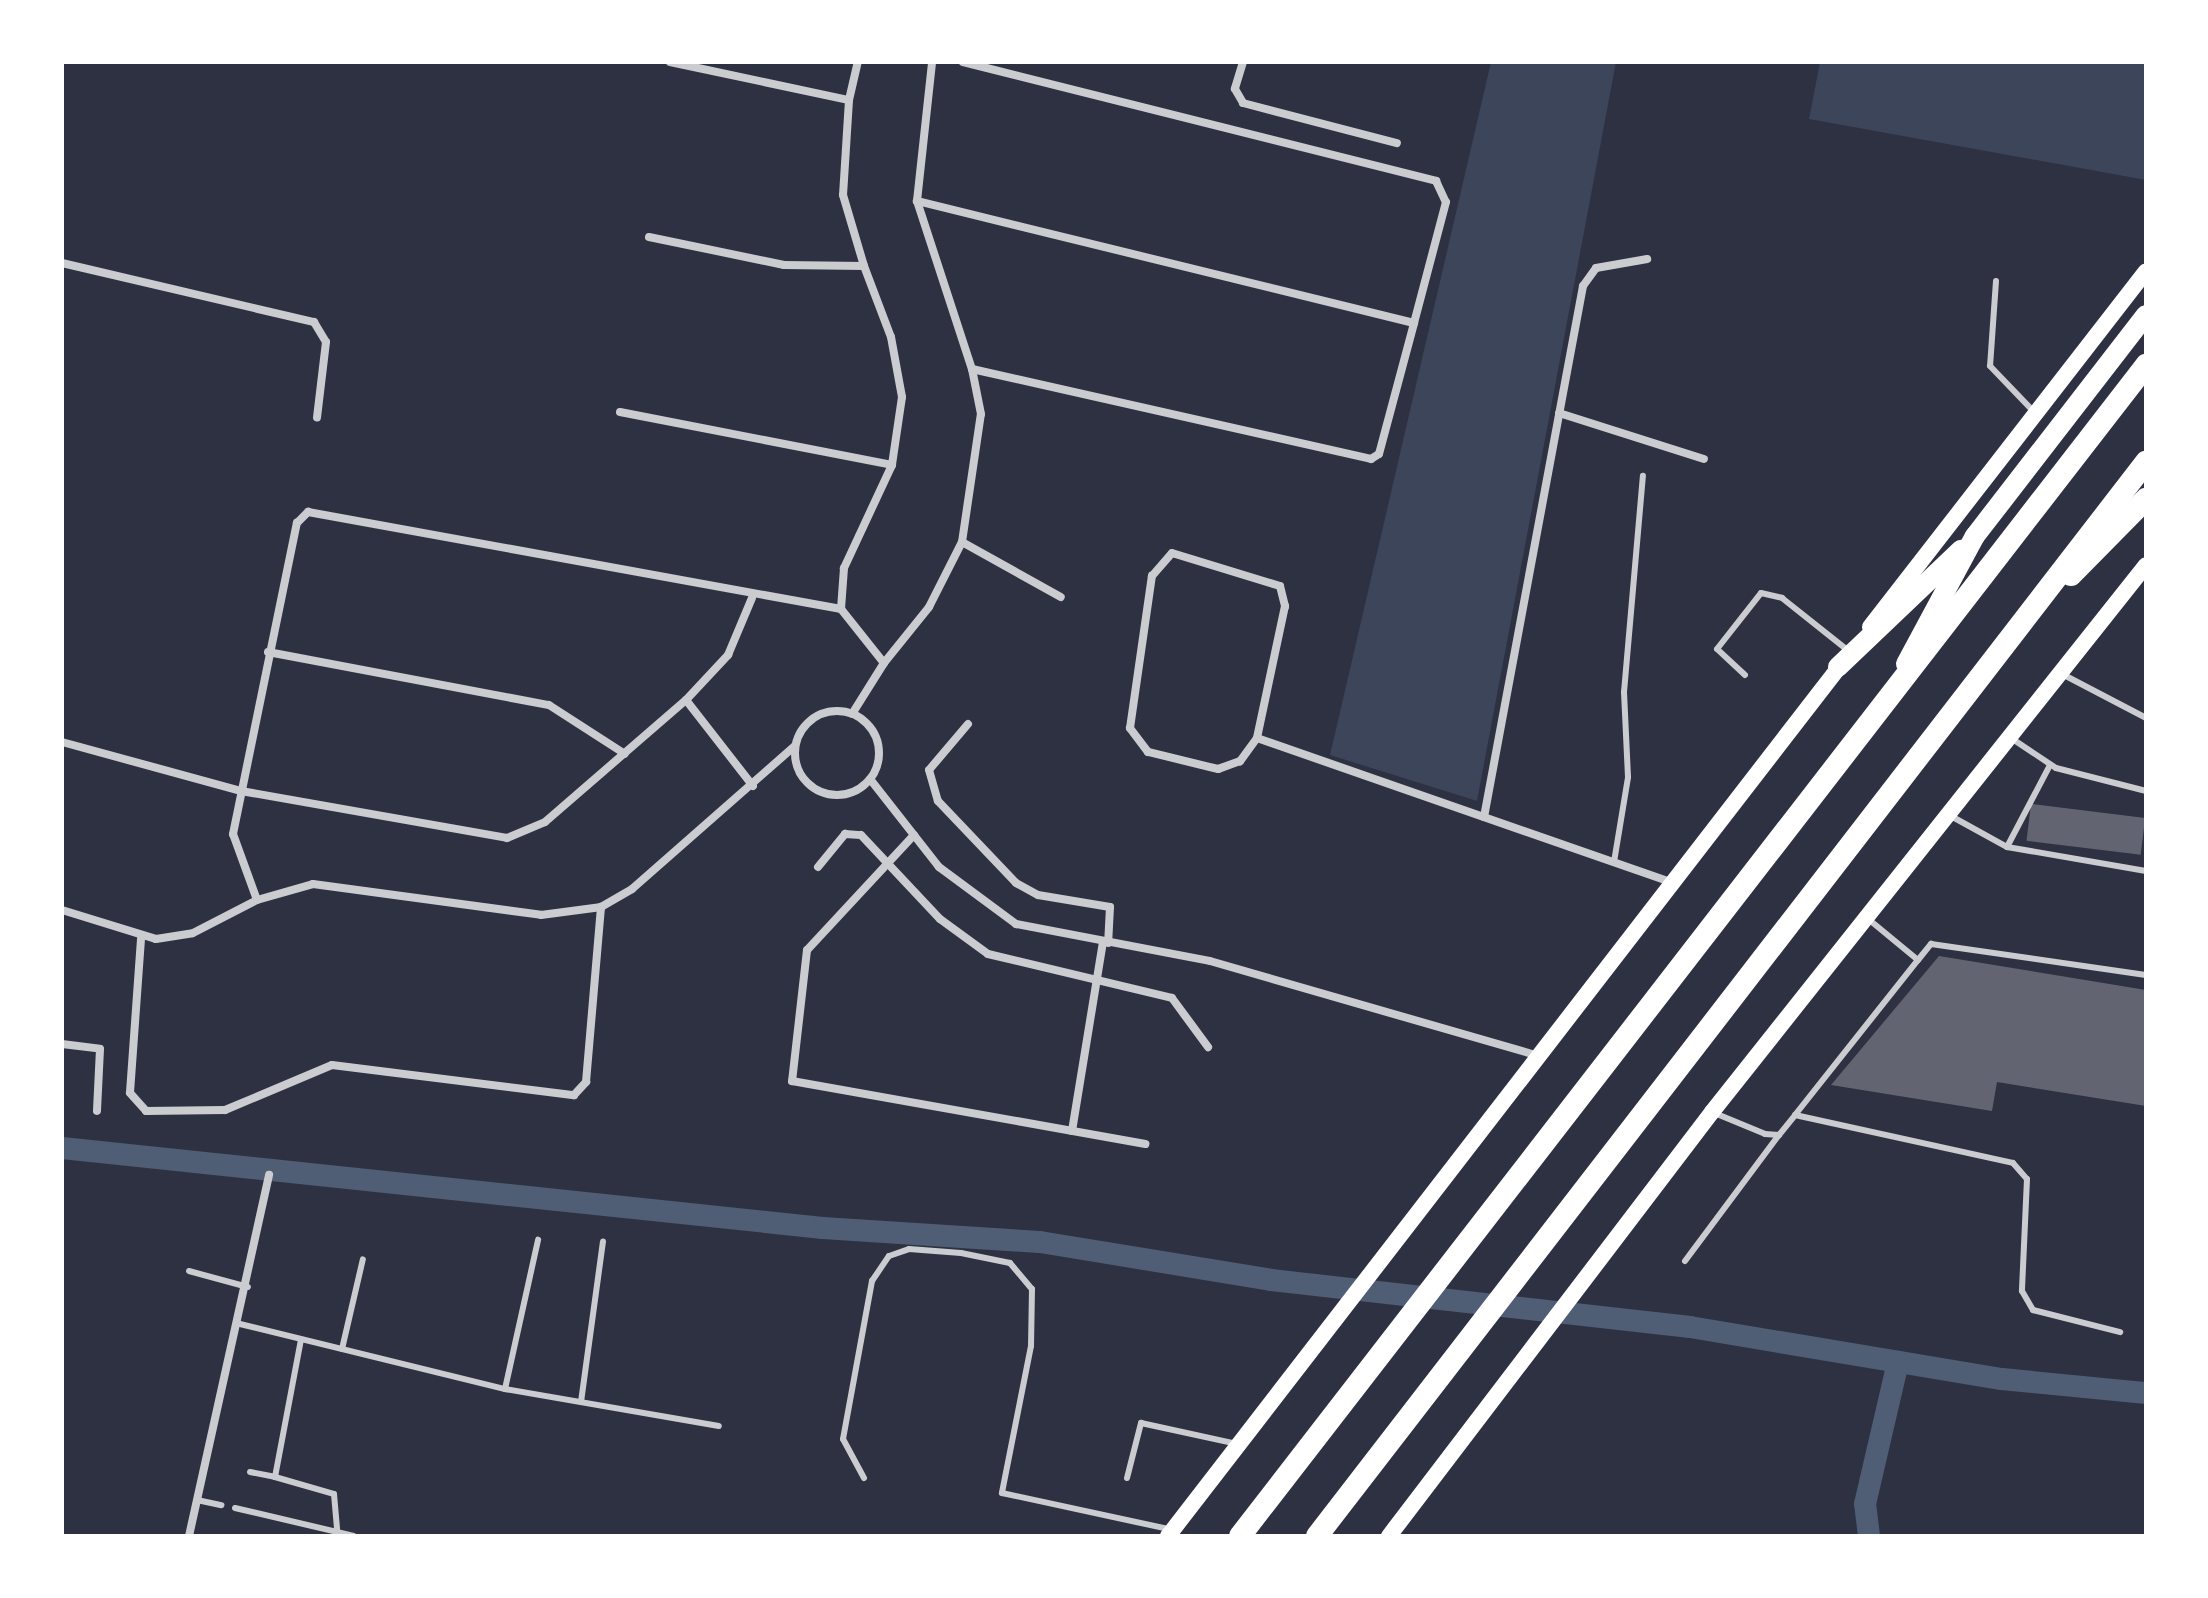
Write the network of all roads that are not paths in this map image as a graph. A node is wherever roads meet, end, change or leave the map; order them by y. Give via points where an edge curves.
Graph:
1 (670, 62) edge
2 (858, 62) edge
3 (932, 62) edge
4 (963, 62) edge
5 (1243, 62) edge
6 (849, 100) junction
7 (1397, 143) dead end
8 (917, 201) junction
9 (649, 237) dead end
10 (1647, 259) dead end
11 (62, 263) edge
12 (864, 266) junction
13 (2146, 271) edge
14 (1996, 281) dead end
15 (2146, 315) edge
16 (1414, 323) junction
17 (2146, 365) edge
18 (972, 369) junction
19 (620, 412) dead end
20 (1559, 413) junction
21 (2035, 413) junction
22 (317, 417) dead end
23 (1704, 459) dead end
24 (2146, 462) edge
25 (892, 465) junction
26 (1643, 476) dead end
27 (2146, 499) edge
28 (1975, 536) junction
29 (962, 542) junction
30 (2146, 565) edge
31 (1061, 597) dead end
32 (752, 598) junction
33 (841, 609) junction
34 (2030, 611) junction
35 (268, 652) junction
36 (1844, 660) junction
37 (884, 663) junction
38 (2062, 674) junction
39 (1745, 675) dead end
40 (686, 700) junction
41 (1884, 705) junction
42 (852, 714) junction
43 (2146, 718) edge
44 (968, 724) dead end
45 (1257, 738) junction
46 (2011, 738) junction
47 (62, 742) edge
48 (795, 746) junction
49 (625, 754) junction
50 (2050, 765) junction
51 (870, 779) junction
52 (753, 786) junction
53 (241, 791) junction
54 (2146, 791) edge
55 (1949, 815) junction
56 (1484, 817) junction
57 (914, 835) junction
58 (2007, 847) junction
59 (1614, 862) junction
60 (888, 863) junction
61 (818, 867) dead end
62 (2146, 871) edge
63 (1671, 882) junction
64 (257, 900) junction
65 (601, 907) junction
66 (62, 910) edge
67 (1867, 918) junction
68 (141, 939) junction
69 (1105, 943) junction
70 (1918, 960) junction
71 (2146, 975) edge
72 (1096, 980) junction
73 (62, 1044) edge
74 (1208, 1047) dead end
75 (1535, 1055) junction
76 (97, 1111) dead end
77 (1712, 1112) junction
78 (1795, 1115) junction
79 (1072, 1131) junction
80 (1779, 1135) junction
81 (1145, 1144) dead end
82 (269, 1175) dead end
83 (538, 1240) dead end
84 (603, 1241) dead end
85 (363, 1259) dead end
86 (1685, 1261) dead end
87 (189, 1271) dead end
88 (248, 1287) junction
89 (240, 1324) junction
90 (2120, 1332) dead end
91 (301, 1339) junction
92 (342, 1349) junction
93 (505, 1389) junction
94 (581, 1402) junction
95 (719, 1426) dead end
96 (1240, 1445) junction
97 (250, 1472) dead end
98 (275, 1477) junction
99 (864, 1478) dead end
100 (1127, 1478) dead end
101 (197, 1500) junction
102 (221, 1505) dead end
103 (235, 1508) dead end
104 (337, 1529) junction
105 (1171, 1533) edge
106 (189, 1536) edge
107 (354, 1536) edge
108 (1240, 1536) edge
109 (1317, 1536) edge
110 (1389, 1536) edge

1 - 6 street
2 - 6 street
3 - 8 street
4 - 16 street via 1436,181 1446,202
5 - 7 street via 1235,89 1243,103
6 - 12 street via 843,195
8 - 16 street
8 - 18 street
9 - 12 street via 784,265
10 - 20 street via 1606,264 1588,276
11 - 22 street via 314,322 326,342
12 - 25 street via 900,370
13 - 21 main road
14 - 21 lane via 1990,366
15 - 28 main road
16 - 18 street via 1379,454 1371,459
17 - 41 highway
18 - 29 street via 981,414
19 - 25 street
20 - 23 street
20 - 56 street
21 - 36 main road
24 - 34 highway
25 - 33 street via 844,568
26 - 59 lane via 1624,692 1628,777
27 - 34 highway
28 - 36 main road
28 - 41 main road
29 - 31 street
29 - 37 street via 929,607
30 - 38 main road
32 - 33 street
32 - 35 street via 308,512 297,523
32 - 40 street via 728,655
33 - 37 street
34 - 109 highway
35 - 49 street via 549,705
35 - 53 street
36 - 39 lane via 1782,598 1761,593 1717,649
36 - 63 main road
37 - 42 street
38 - 43 lane
38 - 46 main road
40 - 49 street
40 - 52 street
41 - 108 highway
42 - 48 street via 818,716
42 - 51 street via 876,738
44 - 69 street via 929,770 938,801 1016,883 1038,895 1110,907
45 - 45 street via 1285,606 1280,586 1172,553 1152,576 1130,728 1148,752 1218,769 1240,761
45 - 56 street
46 - 50 lane
46 - 55 main road
47 - 53 street
48 - 51 street via 799,772 817,790 846,794
48 - 52 street
49 - 53 street via 545,822 507,838
50 - 54 lane
50 - 58 lane
51 - 57 street
52 - 65 street
53 - 64 street via 234,848
55 - 58 lane
55 - 67 main road
56 - 59 street
57 - 60 street
57 - 69 street via 959,885 1016,924
58 - 62 lane
59 - 63 street
60 - 61 street via 853,832
60 - 72 street via 940,919 988,954
60 - 79 street via 807,950 792,1081
63 - 75 main road
64 - 65 street via 313,884 541,915
64 - 68 street via 176,939
65 - 68 street via 586,1082 574,1095 332,1065 225,1110 146,1111 130,1093
66 - 68 street
67 - 70 lane
67 - 77 main road
69 - 72 street
69 - 75 street via 1210,961
70 - 71 lane via 1931,944
70 - 78 lane
72 - 74 street via 1172,998
72 - 79 street
73 - 76 street via 100,1049
75 - 96 main road
77 - 80 lane
77 - 110 main road
78 - 80 lane
78 - 90 lane via 2019,1166 2027,1179 2022,1291 2033,1310
79 - 81 street
80 - 86 lane
82 - 88 street
83 - 93 lane
84 - 94 lane
85 - 92 lane
87 - 88 lane
88 - 89 street
89 - 91 lane
89 - 101 street
91 - 92 lane
91 - 98 lane
92 - 93 lane
93 - 94 lane
94 - 95 lane
96 - 100 lane via 1141,1423
96 - 105 main road
97 - 98 lane
98 - 104 lane via 334,1494
99 - 105 lane via 843,1439 872,1281 889,1256 909,1249 961,1253 1010,1263 1032,1289 1031,1346 1002,1493
101 - 102 lane
101 - 106 street
103 - 104 lane
104 - 107 lane

